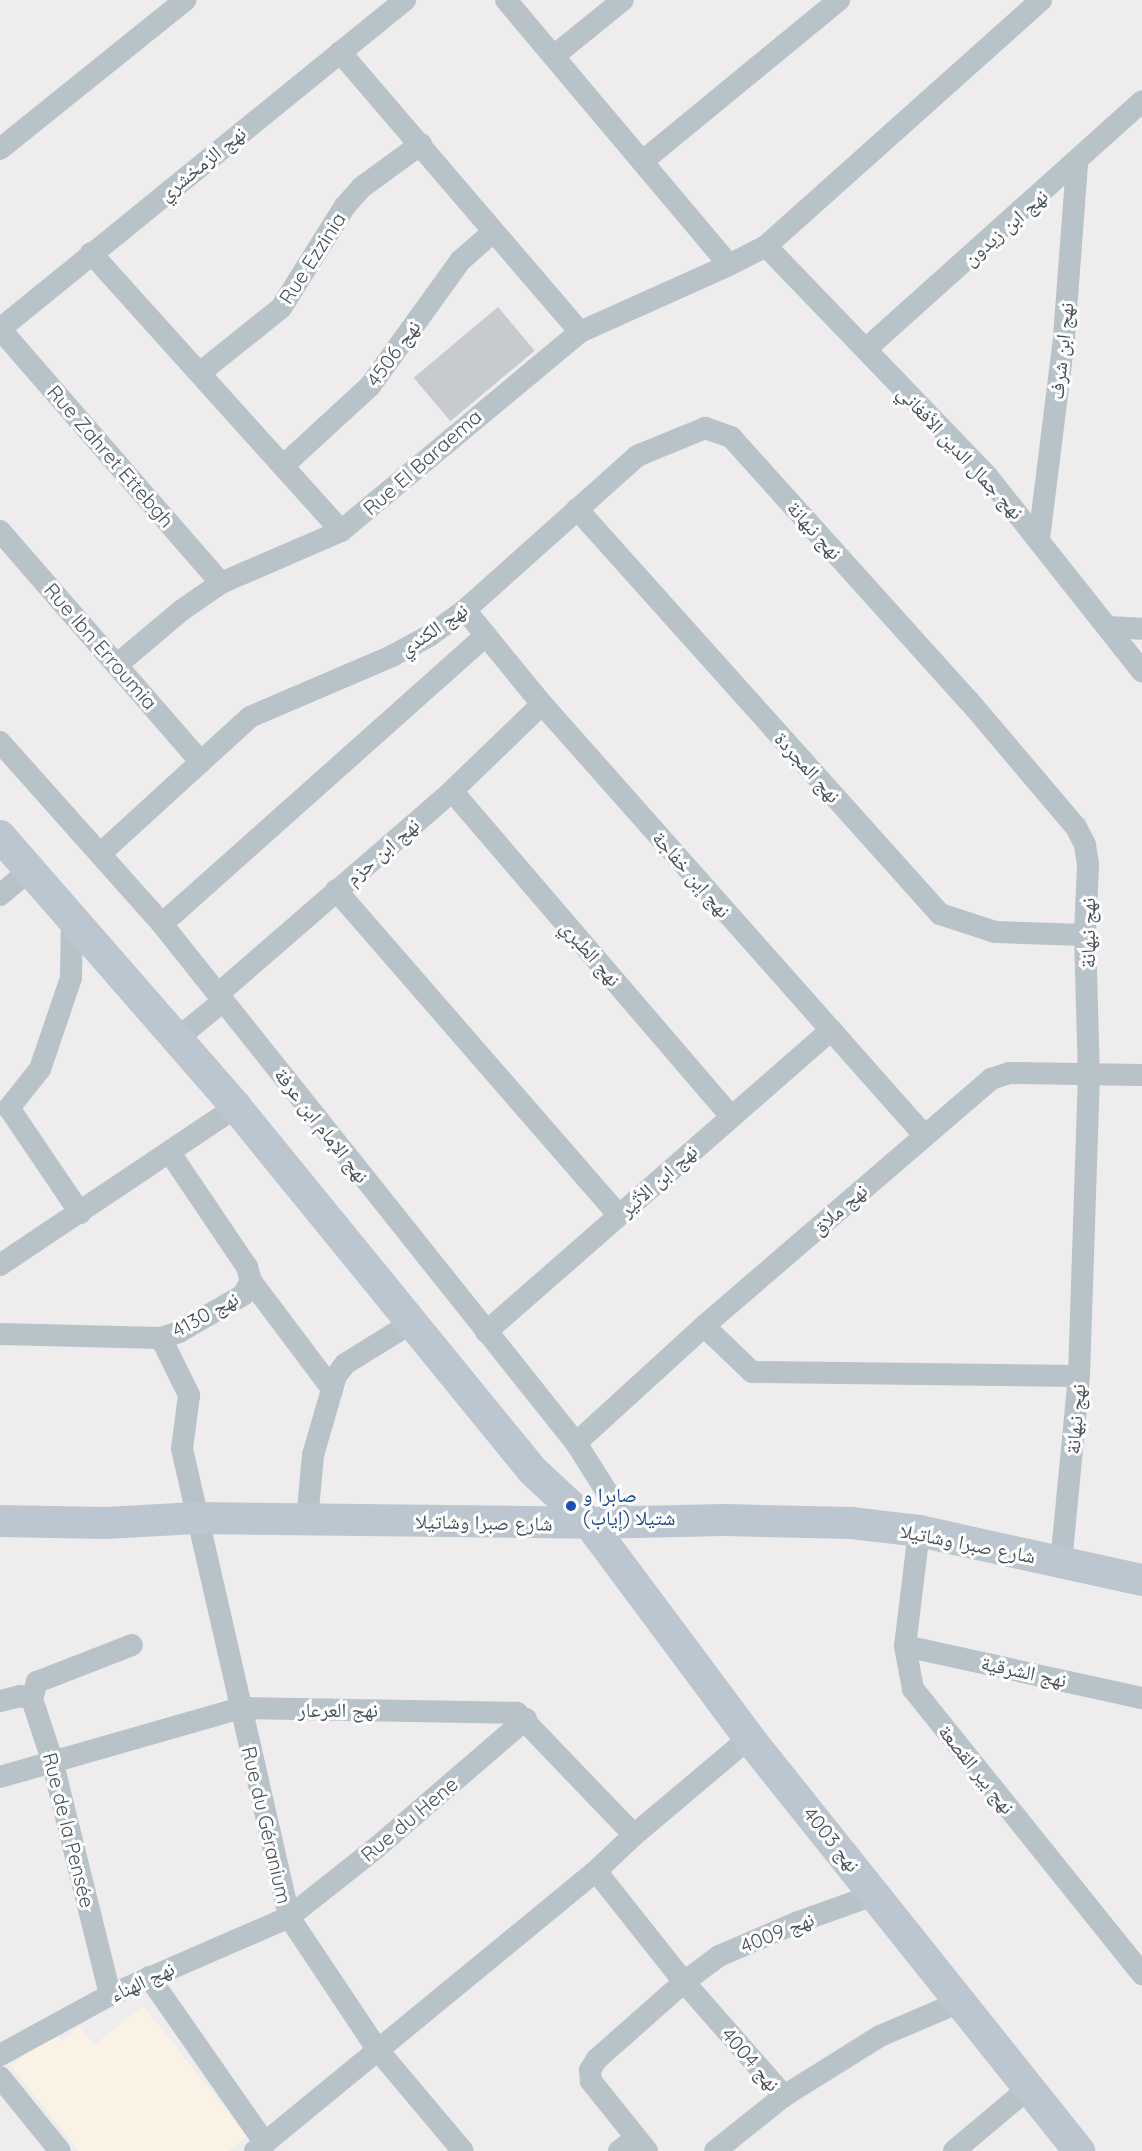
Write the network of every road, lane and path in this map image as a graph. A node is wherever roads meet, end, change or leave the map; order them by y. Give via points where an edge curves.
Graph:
1 (185, 0) edge
2 (405, 0) edge
3 (506, 0) edge
4 (623, 0) edge
5 (838, 0) edge
6 (1041, 0) edge
7 (340, 52) junction
8 (555, 55) junction
9 (1142, 101) edge
10 (421, 144) junction
11 (0, 149) edge
12 (644, 161) junction
13 (1077, 163) junction
14 (493, 232) junction
15 (766, 246) junction
16 (91, 253) junction
17 (729, 265) junction
18 (0, 329) edge
19 (580, 332) junction
20 (866, 350) junction
21 (201, 372) junction
22 (731, 437) joint
23 (284, 466) junction
24 (578, 509) junction
25 (0, 531) edge
26 (341, 531) junction
27 (1040, 539) junction
28 (221, 583) junction
29 (465, 610) junction
30 (1108, 627) junction
31 (1142, 629) edge
32 (486, 635) junction
33 (119, 663) junction
34 (1142, 671) edge
35 (542, 704) junction
36 (0, 742) edge
37 (201, 762) junction
38 (452, 791) junction
39 (0, 836) edge
40 (100, 854) junction
41 (31, 869) junction
42 (336, 890) junction
43 (0, 895) edge
44 (72, 914) junction
45 (162, 924) junction
46 (1085, 935) junction
47 (220, 997) junction
48 (831, 1030) junction
49 (178, 1038) junction
50 (1089, 1074) junction
51 (1142, 1075) edge
52 (4, 1103) edge
53 (237, 1107) junction
54 (730, 1115) junction
55 (924, 1135) junction
56 (170, 1153) junction
57 (80, 1213) junction
58 (619, 1215) junction
59 (0, 1265) edge
60 (251, 1281) junction
61 (413, 1322) junction
62 (704, 1326) junction
63 (486, 1332) junction
64 (0, 1334) edge
65 (161, 1338) junction
66 (1079, 1376) junction
67 (332, 1389) junction
68 (576, 1443) junction
69 (197, 1518) junction
70 (0, 1521) edge
71 (308, 1521) junction
72 (626, 1522) junction
73 (589, 1523) junction
74 (919, 1531) junction
75 (1061, 1562) junction
76 (1142, 1580) edge
77 (132, 1645) dead end
78 (905, 1646) junction
79 (1142, 1698) edge
80 (32, 1699) junction
81 (0, 1701) edge
82 (240, 1708) junction
83 (526, 1719) junction
84 (749, 1738) junction
85 (52, 1760) junction
86 (0, 1777) edge
87 (634, 1834) junction
88 (596, 1871) junction
89 (877, 1894) junction
90 (289, 1917) junction
91 (1142, 1974) edge
92 (149, 1977) junction
93 (684, 1982) junction
94 (110, 1995) junction
95 (962, 2001) junction
96 (377, 2049) junction
97 (0, 2055) edge
98 (0, 2077) edge
99 (1030, 2086) junction
100 (784, 2096) junction
101 (260, 2147) edge
102 (634, 2147) edge
103 (60, 2151) edge
104 (463, 2151) edge
105 (715, 2151) edge
106 (954, 2151) edge
107 (1079, 2151) edge

1 - 11 street
2 - 7 street, نهج الزمخشري
3 - 8 street
4 - 8 street
5 - 12 street
6 - 15 street, Rue El Baraema
7 - 10 street
7 - 16 street, نهج الزمخشري
8 - 12 street
9 - 13 street, نهج ابن زيدون
10 - 14 street
10 - 21 street, Rue Ezzinia via 362,187 345,206 281,308
12 - 17 street
13 - 20 street, نهج ابن زيدون
13 - 27 street, نهج ابن شرف via 1064,337
14 - 19 street
14 - 23 street, نهج 4506 via 460,261 370,386
15 - 17 street, Rue El Baraema
15 - 20 street, نهج جمال الدين الأفغاني
16 - 18 street, نهج الزمخشري
16 - 21 street
17 - 19 street, Rue El Baraema
18 - 28 street, Rue Zahret Ettebgh
19 - 26 street, Rue El Baraema
20 - 27 street, نهج جمال الدين الأفغاني via 988,477
21 - 23 street
22 - 24 street, نهج الكندي via 705,428 649,448
22 - 46 street, نهج نبهانة via 1076,827 1088,865
23 - 26 street
24 - 29 street, نهج الكندي
24 - 46 street, نهج المجردة via 940,914 995,932
25 - 33 street, Rue Ibn Erroumia
26 - 28 street, Rue El Baraema
27 - 30 street, نهج جمال الدين الأفغاني
28 - 33 street, Rue El Baraema
29 - 32 street, نهج إبن خفاجة
29 - 37 street, نهج الكندي via 414,646 266,707
30 - 31 street
30 - 34 street, نهج جمال الدين الأفغاني
32 - 35 street, نهج إبن خفاجة
32 - 45 street
33 - 37 street, Rue Ibn Erroumia
35 - 38 street, نهج ابن حزم
35 - 48 street, نهج إبن خفاجة
36 - 40 street, نهج الإمام ابن عرفة
37 - 40 street, نهج الكندي
38 - 42 street, نهج ابن حزم
38 - 54 street, نهج الطبري
39 - 41 street, نهج 4003
40 - 45 street, نهج الإمام ابن عرفة
41 - 43 street
41 - 44 street, نهج 4003
42 - 47 street, نهج ابن حزم
42 - 58 street
44 - 49 street, نهج 4003
44 - 52 street via 71,978 40,1070
45 - 47 street, نهج الإمام ابن عرفة
46 - 50 street, نهج نبهانة
47 - 49 street, نهج ابن حزم
47 - 63 street, نهج الإمام ابن عرفة
48 - 54 street, نهج ابن الأثير
48 - 55 street, نهج إبن خفاجة
49 - 53 street, نهج 4003
50 - 51 street, نهج ملاق
50 - 55 street, نهج ملاق via 1001,1075
50 - 66 street, نهج نبهانة
52 - 57 street
53 - 56 street
53 - 61 street, نهج 4003
54 - 58 street, نهج ابن الأثير
55 - 62 street, نهج ملاق
56 - 57 street
56 - 60 street, نهج 4130 via 247,1267
57 - 59 street
58 - 63 street, نهج ابن الأثير
60 - 65 street, نهج 4130 via 243,1295
60 - 67 street
61 - 67 street via 345,1364
61 - 73 street, نهج 4003 via 533,1471
62 - 66 street via 752,1372
62 - 68 street, نهج ملاق
63 - 68 street, نهج الإمام ابن عرفة
64 - 65 street, نهج 4130
65 - 69 street, Rue du Géranium via 189,1395 182,1449
66 - 75 street, نهج نبهانة
67 - 71 street via 313,1455
68 - 72 street, نهج الإمام ابن عرفة
69 - 70 street, شارع صبرا وشاتيلا via 105,1523
69 - 71 street, شارع صبرا وشاتيلا
69 - 82 street, Rue du Géranium
71 - 73 street, شارع صبرا وشاتيلا
72 - 73 street, شارع صبرا وشاتيلا
72 - 74 street, شارع صبرا وشاتيلا via 794,1521
73 - 84 street, نهج 4003
74 - 75 street, شارع صبرا وشاتيلا
74 - 78 street, نهج بير القصعة
75 - 76 street, شارع صبرا وشاتيلا
77 - 80 street via 37,1682
78 - 79 street, نهج الشرقية
78 - 91 street, نهج بير القصعة via 913,1689
80 - 81 street via 20,1696
80 - 85 street, Rue de la Pensée
82 - 83 street, نهج العرعار via 517,1713
82 - 85 street, نهج العرعار
82 - 90 street, Rue du Géranium
83 - 87 street
83 - 90 street, Rue du Hene
84 - 87 street
84 - 89 street, نهج 4003
85 - 86 street, نهج العرعار
85 - 94 street, Rue de la Pensée
87 - 88 street
88 - 93 street, نهج 4004
88 - 96 street
89 - 93 street, نهج 4009 via 719,1956
89 - 95 street, نهج 4003
90 - 92 street, نهج الهناء
90 - 96 street, Rue du Géranium
92 - 94 street, نهج الهناء
92 - 101 street
93 - 100 street, نهج 4004
93 - 102 street via 597,2059 590,2070 591,2081
94 - 97 street, نهج الهناء
95 - 99 street, نهج 4003
95 - 100 street via 880,2036
96 - 101 street
96 - 104 street, Rue du Géranium
98 - 103 street
99 - 106 street
99 - 107 street, نهج 4003
100 - 105 street, نهج 4004

